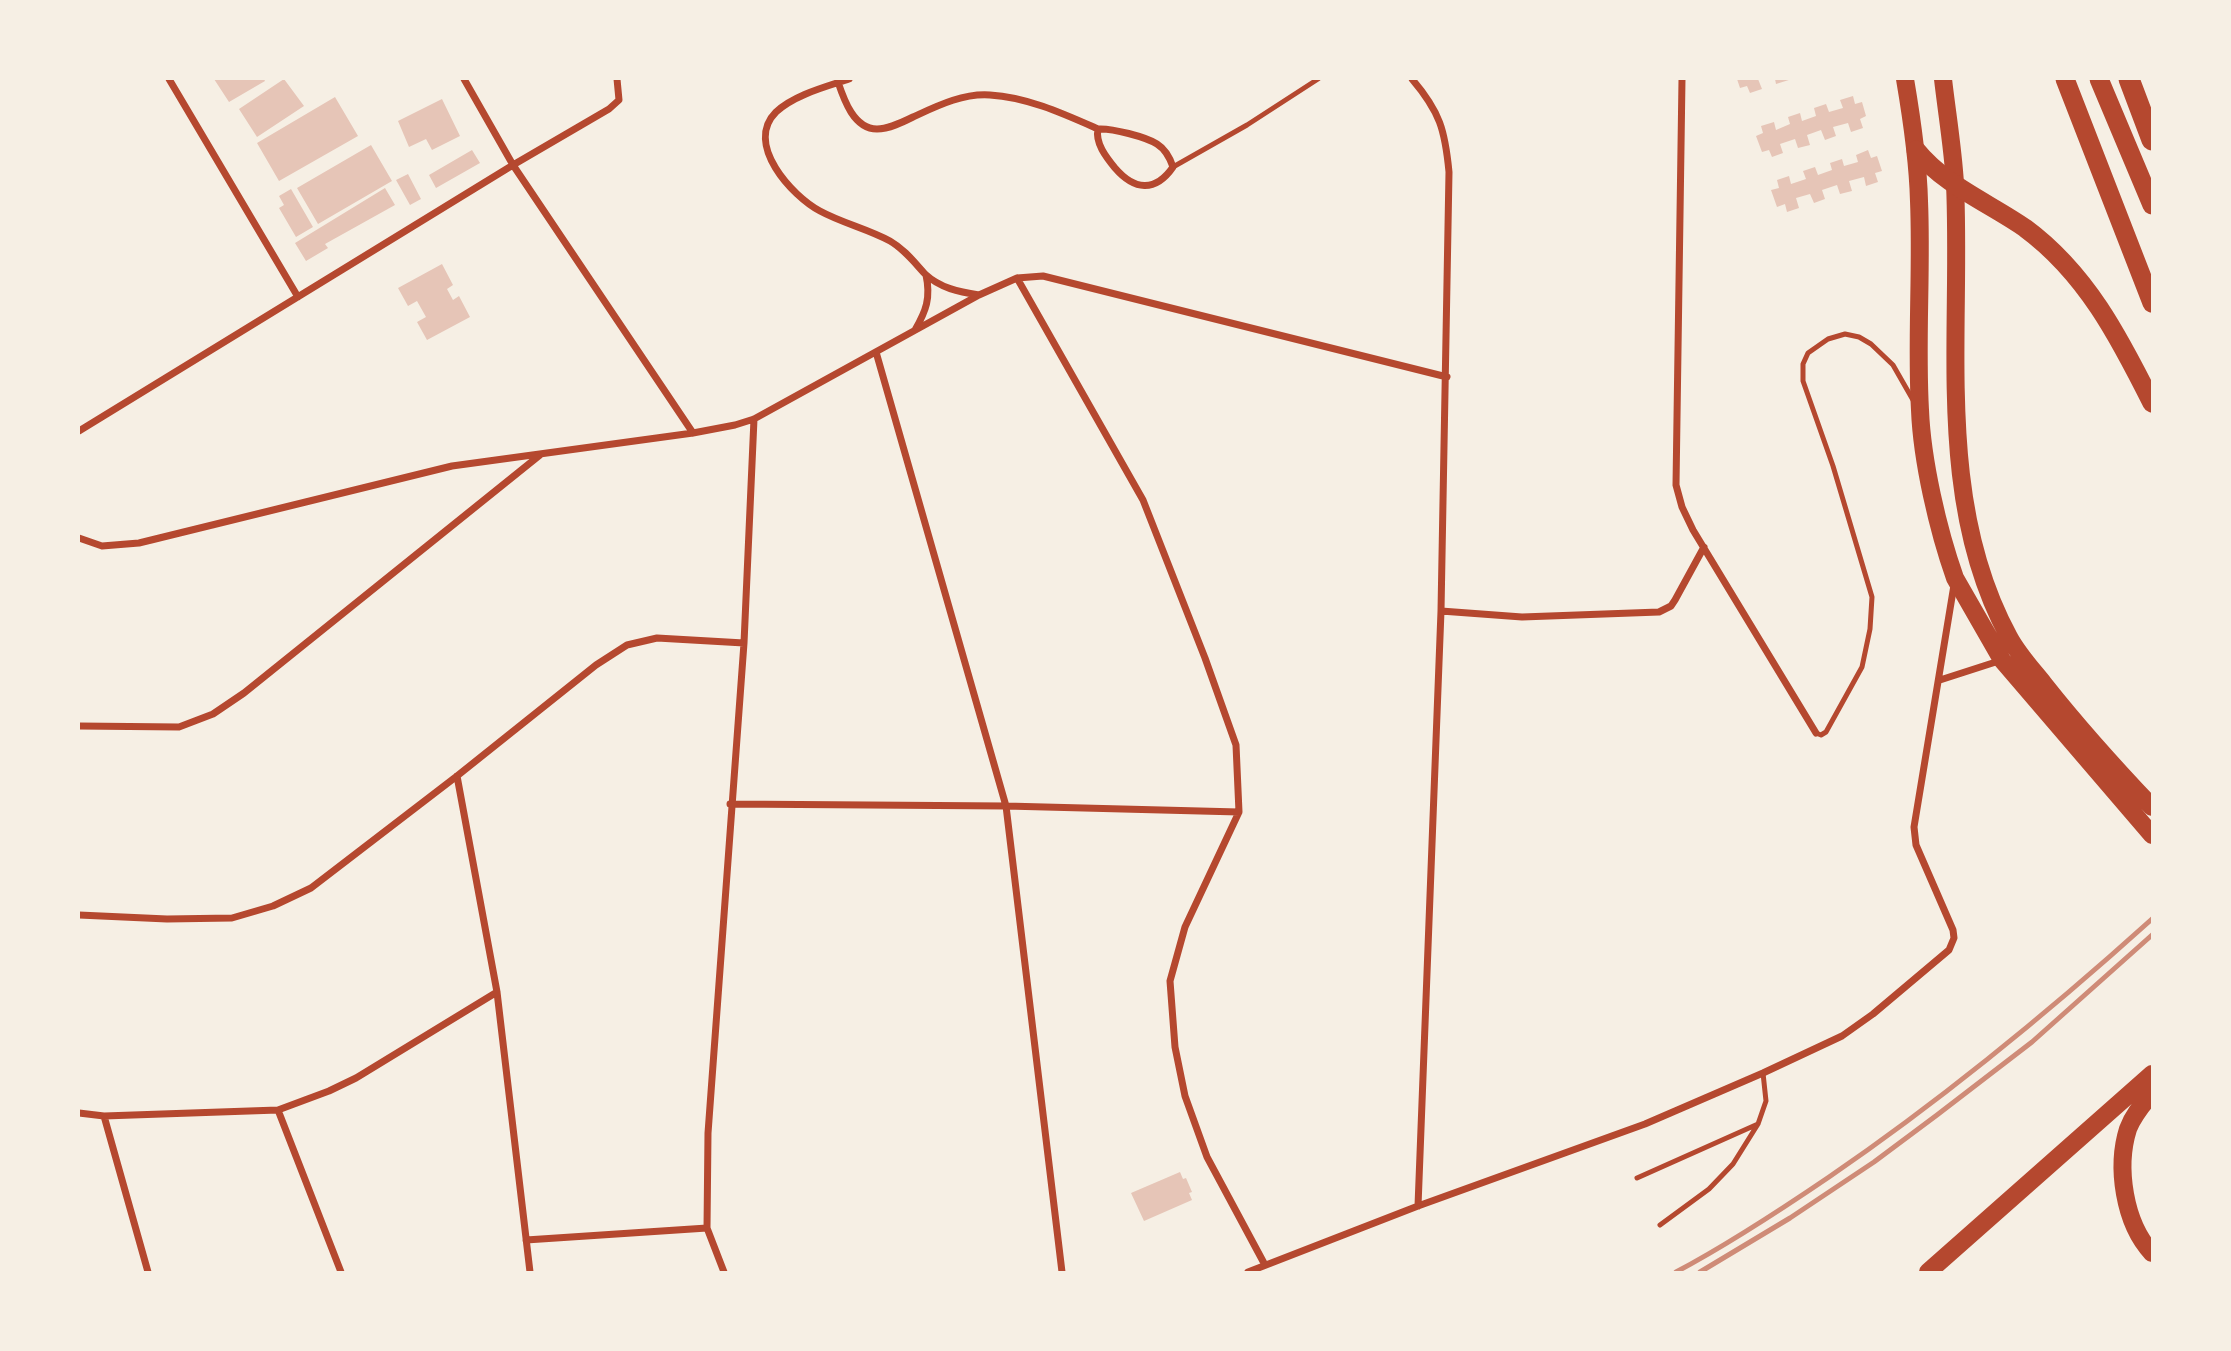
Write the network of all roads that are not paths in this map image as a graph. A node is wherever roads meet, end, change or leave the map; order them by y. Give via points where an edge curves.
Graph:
1 (169, 79) edge
2 (464, 79) edge
3 (617, 79) edge
4 (849, 79) edge
5 (1318, 79) edge
6 (1412, 79) edge
7 (1682, 79) edge
8 (1905, 79) edge
9 (1943, 79) edge
10 (2065, 79) edge
11 (2099, 79) edge
12 (2129, 79) edge
13 (838, 82) junction
14 (1098, 129) junction
15 (2152, 139) edge
16 (1916, 150) junction
17 (513, 165) junction
18 (1173, 167) junction
19 (1955, 183) junction
20 (2152, 205) edge
21 (926, 275) junction
22 (1017, 278) junction
23 (979, 295) junction
24 (298, 297) junction
25 (2152, 303) edge
26 (914, 331) junction
27 (876, 352) junction
28 (1447, 377) junction
29 (2152, 403) edge
30 (1920, 412) junction
31 (754, 418) junction
32 (79, 431) edge
33 (692, 433) junction
34 (540, 455) junction
35 (79, 538) edge
36 (1704, 547) junction
37 (1955, 578) junction
38 (1441, 611) junction
39 (744, 643) junction
40 (2002, 660) junction
41 (1940, 680) junction
42 (79, 726) edge
43 (1816, 733) joint
44 (457, 776) junction
45 (730, 804) junction
46 (1006, 806) junction
47 (2152, 807) edge
48 (1239, 813) junction
49 (2152, 835) edge
50 (79, 915) edge
51 (497, 992) junction
52 (1763, 1073) junction
53 (2152, 1074) edge
54 (2152, 1093) edge
55 (278, 1110) junction
56 (2109, 1112) junction
57 (79, 1113) edge
58 (104, 1116) junction
59 (1758, 1124) junction
60 (2129, 1128) junction
61 (1637, 1178) dead end
62 (1418, 1206) junction
63 (1660, 1225) dead end
64 (707, 1228) junction
65 (526, 1240) junction
66 (2152, 1253) edge
67 (1267, 1269) edge
68 (148, 1272) edge
69 (341, 1272) edge
70 (530, 1272) edge
71 (724, 1272) edge
72 (1062, 1272) edge
73 (1248, 1272) edge
74 (1928, 1272) edge

1 - 24 street
2 - 17 street
3 - 17 street via 619,100 609,109
4 - 13 street
5 - 18 lane
6 - 28 street via 1446,136
7 - 36 street via 1676,485 1682,507
8 - 16 main road
9 - 19 main road
10 - 25 highway
11 - 20 highway
12 - 15 highway
13 - 14 street via 854,116 877,129 949,101 988,94 1024,100
13 - 21 street via 789,102 775,113 765,138 768,152 779,175 797,195 820,211 890,241
14 - 18 street via 1154,142 1166,152
14 - 18 street via 1098,142 1106,157 1131,183 1153,183
16 - 19 highway
16 - 30 main road
17 - 24 street
17 - 33 street
19 - 29 highway via 2061,257 2109,322
19 - 47 main road via 1958,413 1965,513 1980,571 2010,641 2084,735
21 - 23 street via 947,288
21 - 26 street via 929,299
22 - 23 street
22 - 28 street via 1043,276 1087,286
22 - 48 street via 1143,500 1236,745
23 - 26 street
24 - 32 street
26 - 27 street
27 - 31 street
27 - 46 street
28 - 38 street
30 - 37 main road via 1932,494
30 - 43 lane via 1894,365 1859,337 1845,334 1828,339 1808,353 1803,381 1872,597 1871,629 1861,667 1825,732
31 - 33 street
31 - 39 street
33 - 34 street
34 - 35 street via 452,466 139,543 102,546
34 - 42 street via 244,693 213,713 179,727
36 - 38 street via 1671,606 1659,612 1522,617
36 - 43 street
37 - 40 main road
37 - 41 street
38 - 62 street
39 - 44 street via 657,638 627,645
39 - 45 street
40 - 41 street
40 - 49 main road
41 - 52 street via 1914,827 1916,845 1954,939 1949,950 1873,1014 1842,1035
44 - 50 street via 311,888 273,906 232,918
44 - 51 street
45 - 46 street
45 - 64 street via 708,1133
46 - 48 street
46 - 72 street
48 - 67 street via 1185,928 1170,981 1185,1096 1207,1157
51 - 55 street via 356,1078
51 - 65 street
52 - 59 lane via 1766,1101
52 - 62 street via 1645,1124
53 - 56 main road
54 - 60 main road
55 - 58 street
55 - 69 street
56 - 60 main road via 2124,1116
56 - 74 main road
57 - 58 street
58 - 68 street
59 - 61 lane
59 - 63 lane via 1733,1164 1709,1189
60 - 66 main road via 2123,1154 2124,1187 2133,1221
62 - 67 street
64 - 65 street
64 - 71 street
65 - 70 street
67 - 73 street

